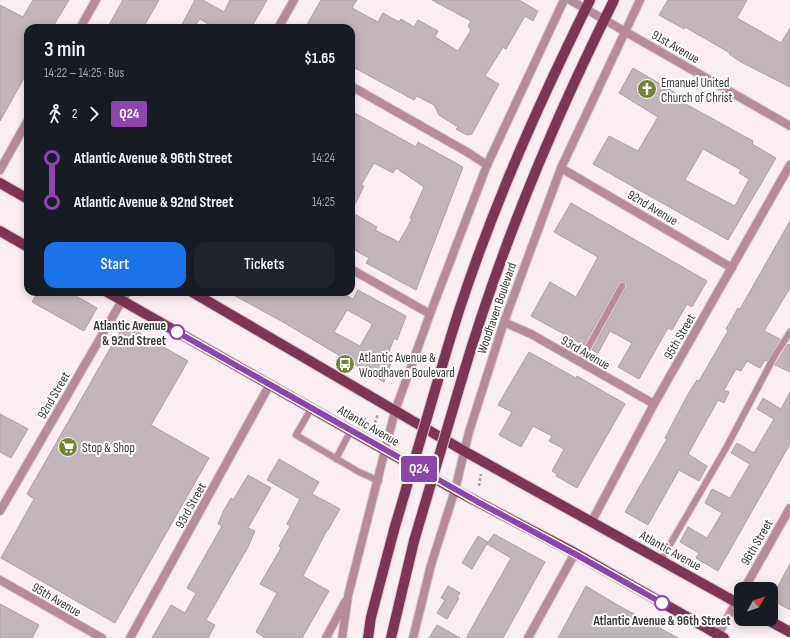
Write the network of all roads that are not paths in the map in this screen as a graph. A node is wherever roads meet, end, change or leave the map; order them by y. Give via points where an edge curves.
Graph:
1 (96, 0) edge
2 (294, 0) edge
3 (564, 0) edge
4 (570, 0) edge
5 (614, 0) edge
6 (640, 0) edge
7 (588, 4) edge
8 (605, 19) junction
9 (82, 24) edge
10 (280, 24) edge
11 (625, 30) junction
12 (355, 88) edge
13 (790, 126) edge
14 (24, 127) edge
15 (486, 165) junction
16 (790, 165) edge
17 (561, 168) junction
18 (0, 170) edge
19 (0, 183) edge
20 (24, 197) edge
21 (0, 231) edge
22 (24, 245) edge
23 (732, 268) junction
24 (355, 271) edge
25 (622, 286) dead end
26 (125, 296) edge
27 (199, 296) edge
28 (430, 314) junction
29 (504, 322) junction
30 (790, 332) edge
31 (580, 362) junction
32 (270, 384) junction
33 (654, 404) junction
34 (312, 407) junction
35 (395, 411) junction
36 (351, 430) junction
37 (387, 450) junction
38 (464, 450) junction
39 (336, 459) junction
40 (379, 481) junction
41 (455, 490) junction
42 (790, 508) edge
43 (0, 511) edge
44 (592, 521) junction
45 (575, 554) junction
46 (661, 560) junction
47 (0, 580) edge
48 (748, 582) edge
49 (348, 596) junction
50 (734, 597) edge
51 (734, 610) edge
52 (778, 626) edge
53 (790, 632) edge
54 (720, 637) edge
55 (102, 638) edge
56 (130, 638) edge
57 (326, 638) edge
58 (342, 638) edge
59 (368, 638) edge
60 (391, 638) edge
61 (413, 638) edge
62 (528, 638) edge

1 - 9 street
2 - 10 street
3 - 15 street
4 - 7 street, 91st Avenue
5 - 8 main road, Woodhaven Boulevard
6 - 11 street, Woodhaven Boulevard
7 - 8 street, 91st Avenue
7 - 59 main road, bridge via 525,136 472,272 394,530
8 - 11 street, 91st Avenue
8 - 60 main road, Woodhaven Boulevard, bridge via 544,146 477,327 414,541
11 - 13 street, 91st Avenue
11 - 17 street, Woodhaven Boulevard
12 - 15 street
14 - 18 street
15 - 28 street
16 - 23 street, 95th Street
17 - 23 street, 92nd Avenue
17 - 29 street, Woodhaven Boulevard
19 - 20 main road
21 - 22 main road
23 - 33 street, 95th Street
24 - 28 street
25 - 31 lane
26 - 32 main road, Atlantic Avenue
26 - 43 street, 92nd Street
27 - 35 main road, Atlantic Avenue
28 - 35 street
29 - 31 street, 93rd Avenue
29 - 38 street, Woodhaven Boulevard
30 - 46 lane via 774,356 726,448
31 - 33 street, 93rd Avenue
32 - 34 main road, Atlantic Avenue
32 - 56 street, 93rd Street
33 - 44 street, 95th Street
34 - 36 main road, Atlantic Avenue
34 - 39 lane via 296,435
35 - 37 street
35 - 38 main road, Atlantic Avenue
36 - 37 main road, Atlantic Avenue
36 - 39 lane
37 - 40 street
37 - 41 main road, Atlantic Avenue
38 - 41 street, Woodhaven Boulevard
38 - 44 main road, Atlantic Avenue
39 - 40 lane
40 - 49 street
41 - 45 main road, Atlantic Avenue
41 - 61 street, Woodhaven Boulevard via 431,565
42 - 48 street, 96th Street
44 - 46 main road, Atlantic Avenue
45 - 54 main road, Atlantic Avenue
45 - 62 street
46 - 50 main road, Atlantic Avenue
47 - 55 street, 95th Avenue
49 - 57 street
49 - 58 street
51 - 54 street
52 - 53 main road

